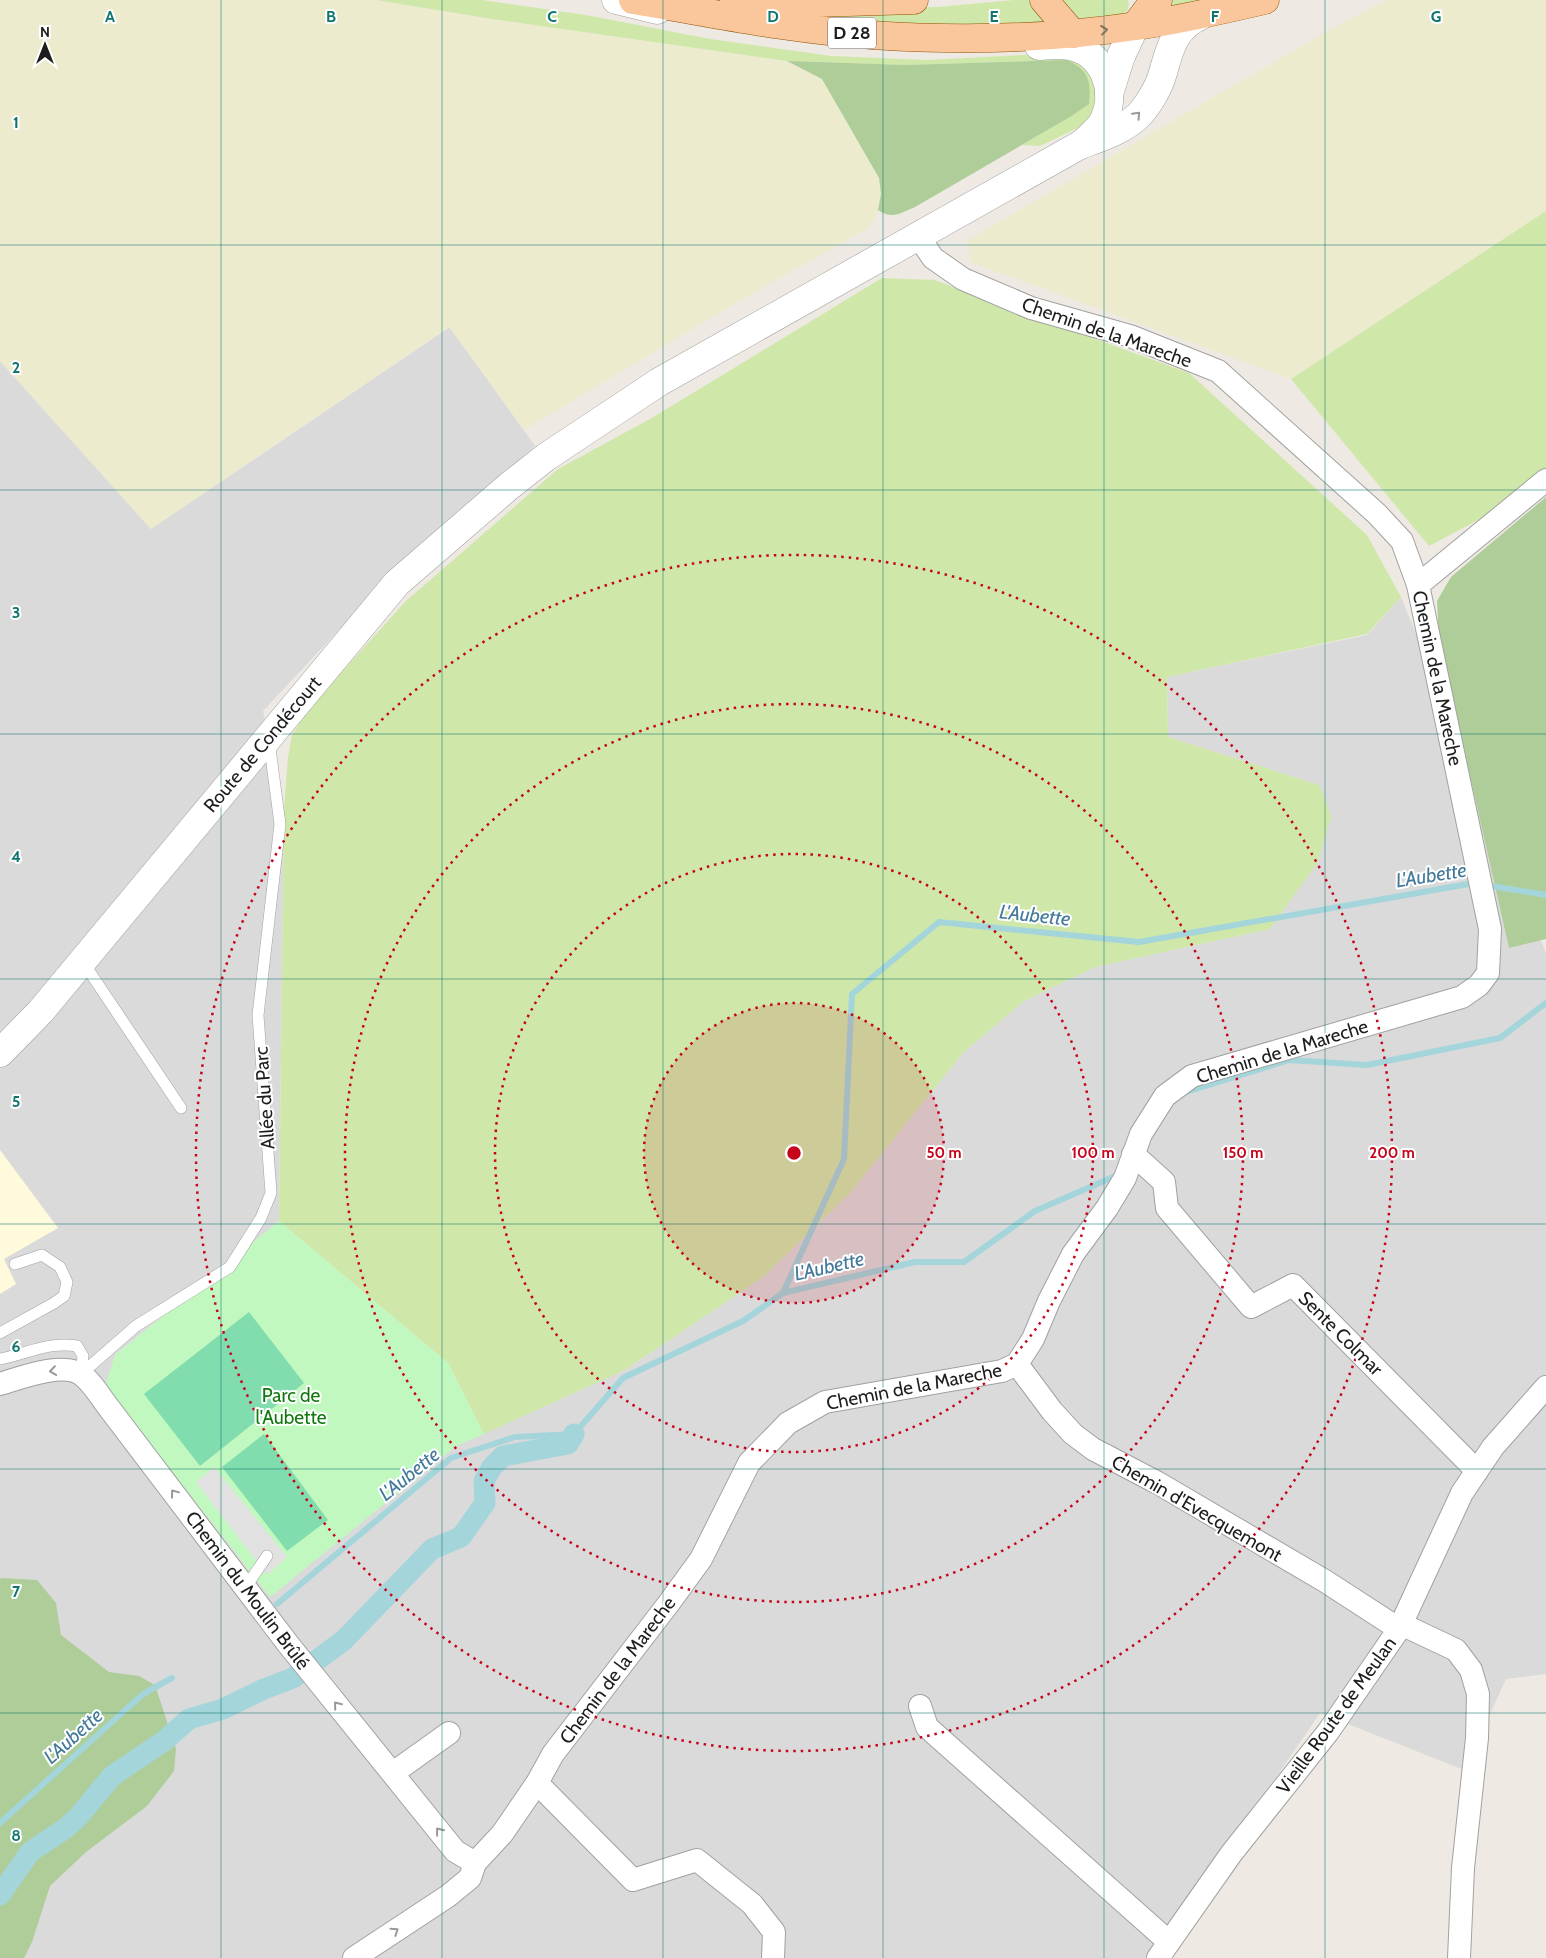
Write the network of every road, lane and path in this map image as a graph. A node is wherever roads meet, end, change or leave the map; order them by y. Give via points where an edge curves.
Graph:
1 (616, 0) edge
2 (633, 0) edge
3 (734, 0) edge
4 (914, 0) edge
5 (1044, 0) edge
6 (1265, 0) edge
7 (1145, 13) edge
8 (1202, 15) junction
9 (1073, 34) junction
10 (1167, 56) junction
11 (1109, 96) junction
12 (1080, 145) junction
13 (918, 236) junction
14 (1546, 480) edge
15 (1418, 585) junction
16 (268, 737) junction
17 (82, 961) junction
18 (0, 1053) edge
19 (181, 1108) dead end
20 (1133, 1154) junction
21 (14, 1264) dead end
22 (0, 1333) edge
23 (0, 1359) edge
24 (1016, 1364) junction
25 (82, 1374) junction
26 (0, 1384) edge
27 (1546, 1387) edge
28 (1477, 1471) junction
29 (267, 1556) dead end
30 (245, 1588) junction
31 (1400, 1626) junction
32 (920, 1706) dead end
33 (449, 1733) dead end
34 (394, 1773) junction
35 (536, 1783) junction
36 (475, 1863) junction
37 (1163, 1950) edge
38 (354, 1958) edge
39 (773, 1958) edge
40 (1459, 1958) edge

1 - 11 street via 750,30 828,41 945,48 1071,46 1099,62 1106,76
2 - 9 main road, D 28 via 803,28 870,35 936,38
3 - 4 main road, D 28 via 814,3
5 - 9 main road
6 - 8 main road, D 28
7 - 8 main road, D 28
9 -> 7 main road, D 28
7 - 10 street via 1164,41
7 - 11 street via 1121,56
8 - 10 street via 1182,28
12 -> 10 street via 1127,125 1139,115 1161,78
11 - 12 street via 1103,122
12 - 13 street, Route de Condécourt
13 - 15 street, Chemin de la Mareche via 932,258 963,279 1030,308 1130,336 1218,371 1377,514 1402,541
13 - 16 street, Route de Condécourt via 659,382 546,457 397,583
14 - 15 street
15 - 20 street, Chemin de la Mareche via 1490,929 1488,973 1479,986 1462,997 1192,1076 1165,1096 1141,1134
16 - 17 street, Route de Condécourt
16 - 25 lane, Allée du Parc via 280,824 258,1015 271,1193 261,1218 230,1267 136,1326
17 - 18 street, Route de Condécourt
17 - 19 lane
20 - 24 street, Chemin de la Mareche via 1125,1178 1073,1254 1033,1340
20 - 28 street, Sente Colmar via 1164,1182 1167,1208 1251,1307 1293,1285
21 - 22 lane via 42,1255 60,1267 67,1282 64,1296
23 - 25 lane via 63,1344 77,1346 83,1356
24 - 31 street, Chemin d'Evecquemont via 1072,1434 1093,1449 1158,1483
24 - 35 street, Chemin de la Mareche via 1002,1371 825,1402 788,1423 749,1463 701,1559 553,1754
25 -> 26 street via 63,1369 46,1371
30 -> 25 street, Chemin du Moulin Brûlé
27 - 28 street, Vieille Route de Meulan
28 - 31 street, Vieille Route de Meulan via 1462,1493
29 - 30 lane
34 -> 30 street, Chemin du Moulin Brûlé
31 - 37 street, Vieille Route de Meulan via 1328,1732 1230,1854
31 - 40 street, Chemin d'Evecquemont via 1456,1650 1470,1670 1478,1694
32 - 37 street via 928,1727
33 - 34 street
36 -> 34 street, Chemin du Moulin Brûlé via 455,1851
35 - 36 street, Chemin de la Mareche via 502,1834
35 - 39 street via 633,1880 697,1860 752,1904 774,1932
38 -> 36 street, Chemin de la Mareche via 448,1896 470,1878

